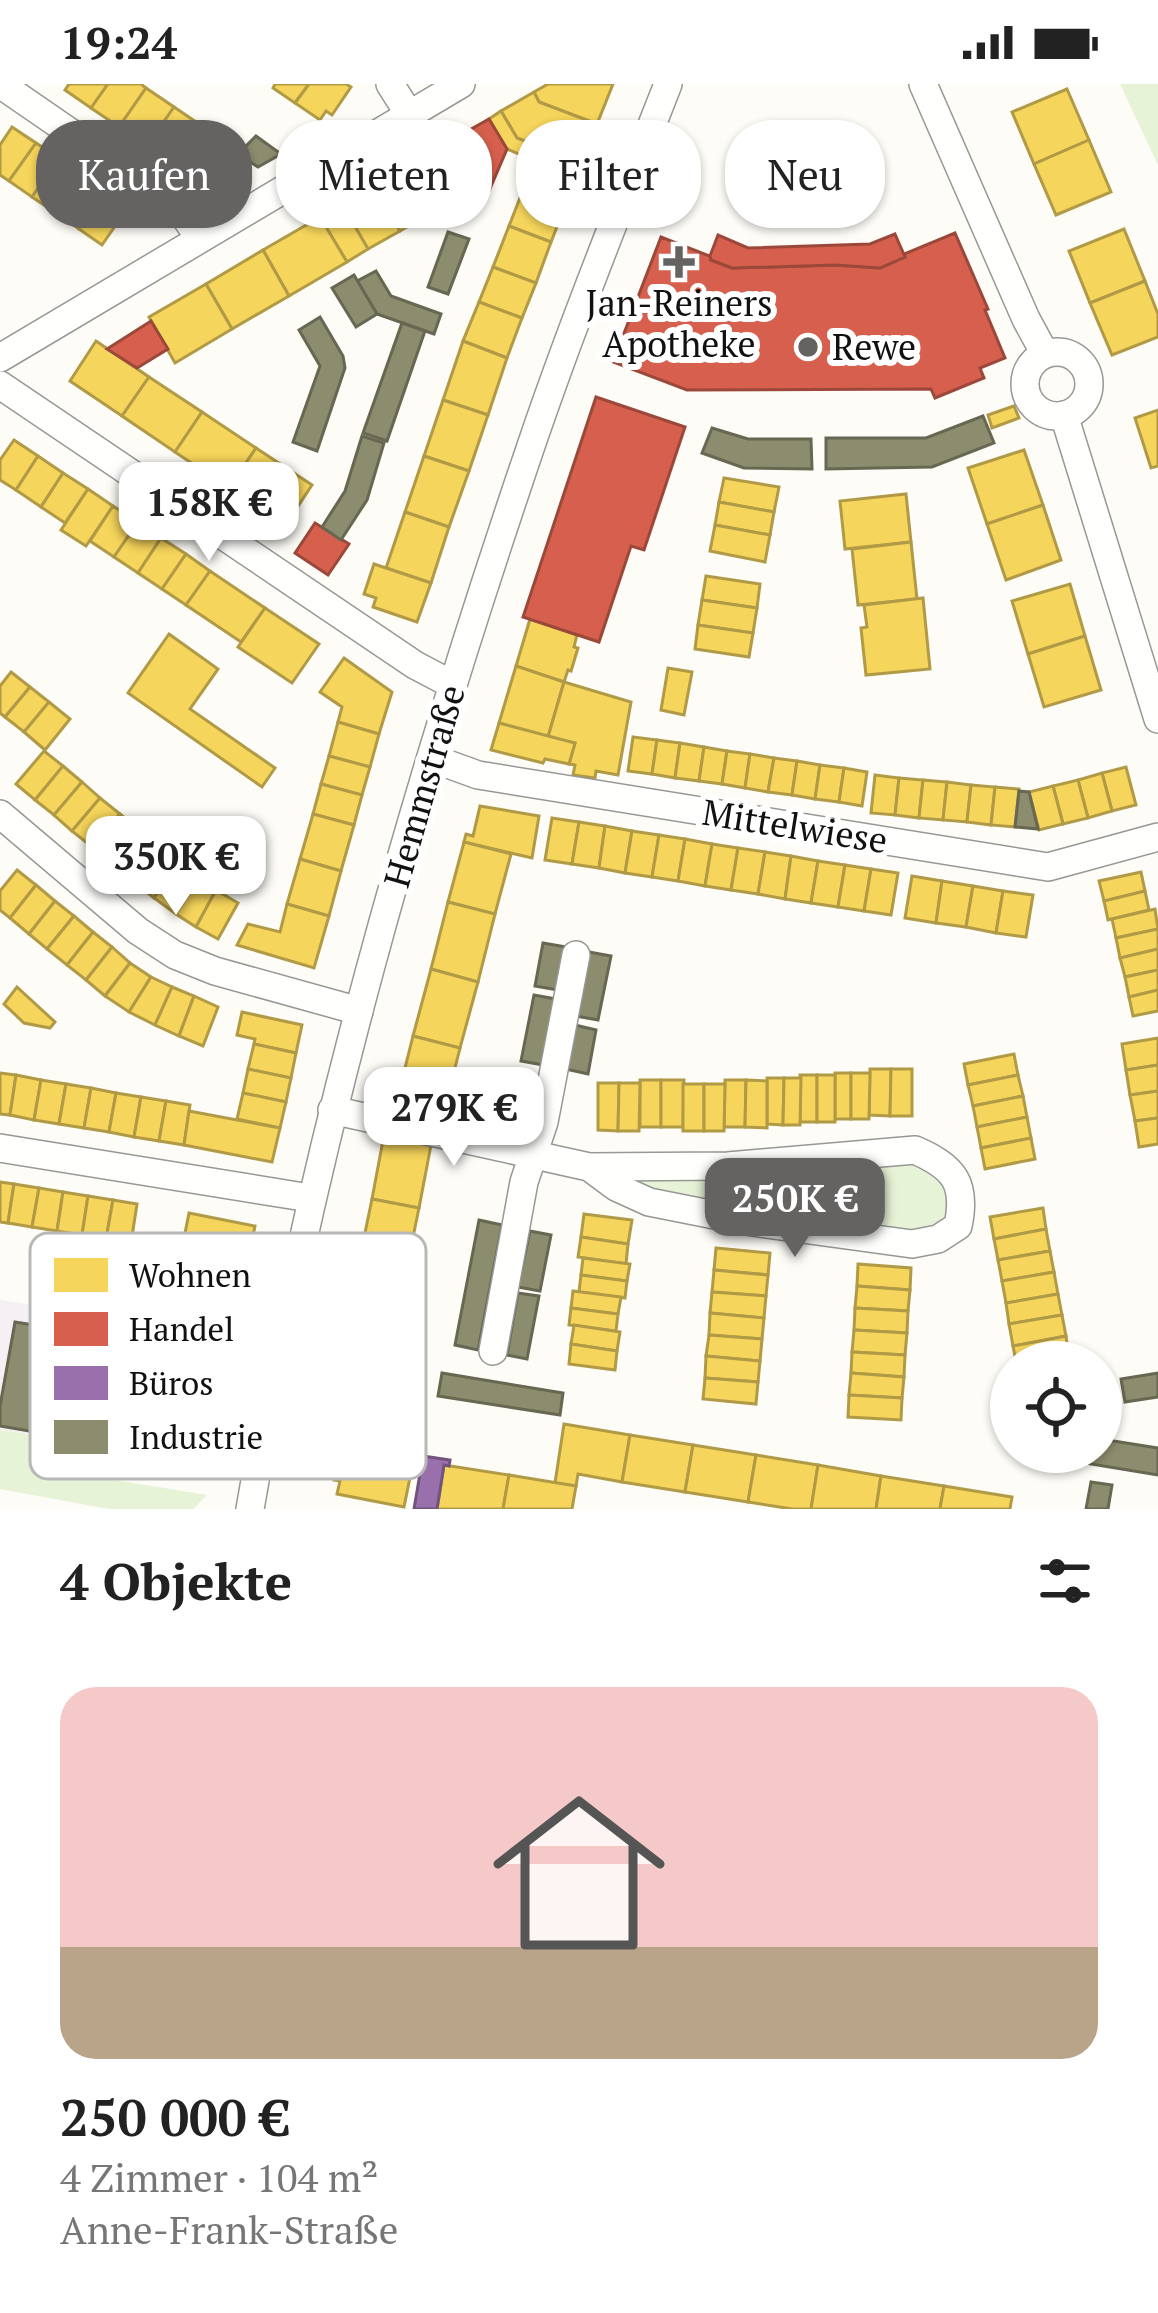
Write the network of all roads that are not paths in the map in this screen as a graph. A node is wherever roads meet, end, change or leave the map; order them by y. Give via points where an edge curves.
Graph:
1 (0, 84) edge
2 (390, 84) edge
3 (461, 84) edge
4 (668, 84) edge
5 (923, 84) edge
6 (409, 113) junction
7 (200, 238) junction
8 (1045, 354) junction
9 (0, 358) edge
10 (0, 385) edge
11 (1064, 415) junction
12 (453, 685) junction
13 (1155, 709) edge
14 (431, 758) junction
15 (0, 814) edge
16 (1158, 837) edge
17 (576, 955) dead end
18 (359, 1011) junction
19 (332, 1110) junction
20 (0, 1148) edge
21 (534, 1155) junction
22 (589, 1167) junction
23 (310, 1198) junction
24 (303, 1233) edge
25 (493, 1351) dead end
26 (255, 1479) edge
27 (250, 1509) edge

1 - 7 street via 177,206
2 - 6 street
3 - 6 street
4 - 12 street, Hemmstraße via 534,436
5 - 8 street
6 - 7 street
7 - 9 street
8 - 11 street via 1029,368 1025,389 1044,413
8 - 11 street via 1067,353 1089,376 1086,398
10 - 12 street
11 - 13 street
12 - 14 street, Hemmstraße
14 - 16 street, Mittelwiese via 478,775 1048,867
14 - 18 street, Hemmstraße
15 - 18 street via 175,955
17 - 21 street
18 - 19 street, Hemmstraße
19 - 21 street
19 - 23 street, Hemmstraße
20 - 23 street
21 - 22 street
21 - 25 street
22 - 22 street via 649,1202 912,1244 958,1226 963,1202 939,1160 915,1150 728,1166
23 - 24 street, Hemmstraße
26 - 27 street, Hemmstraße

